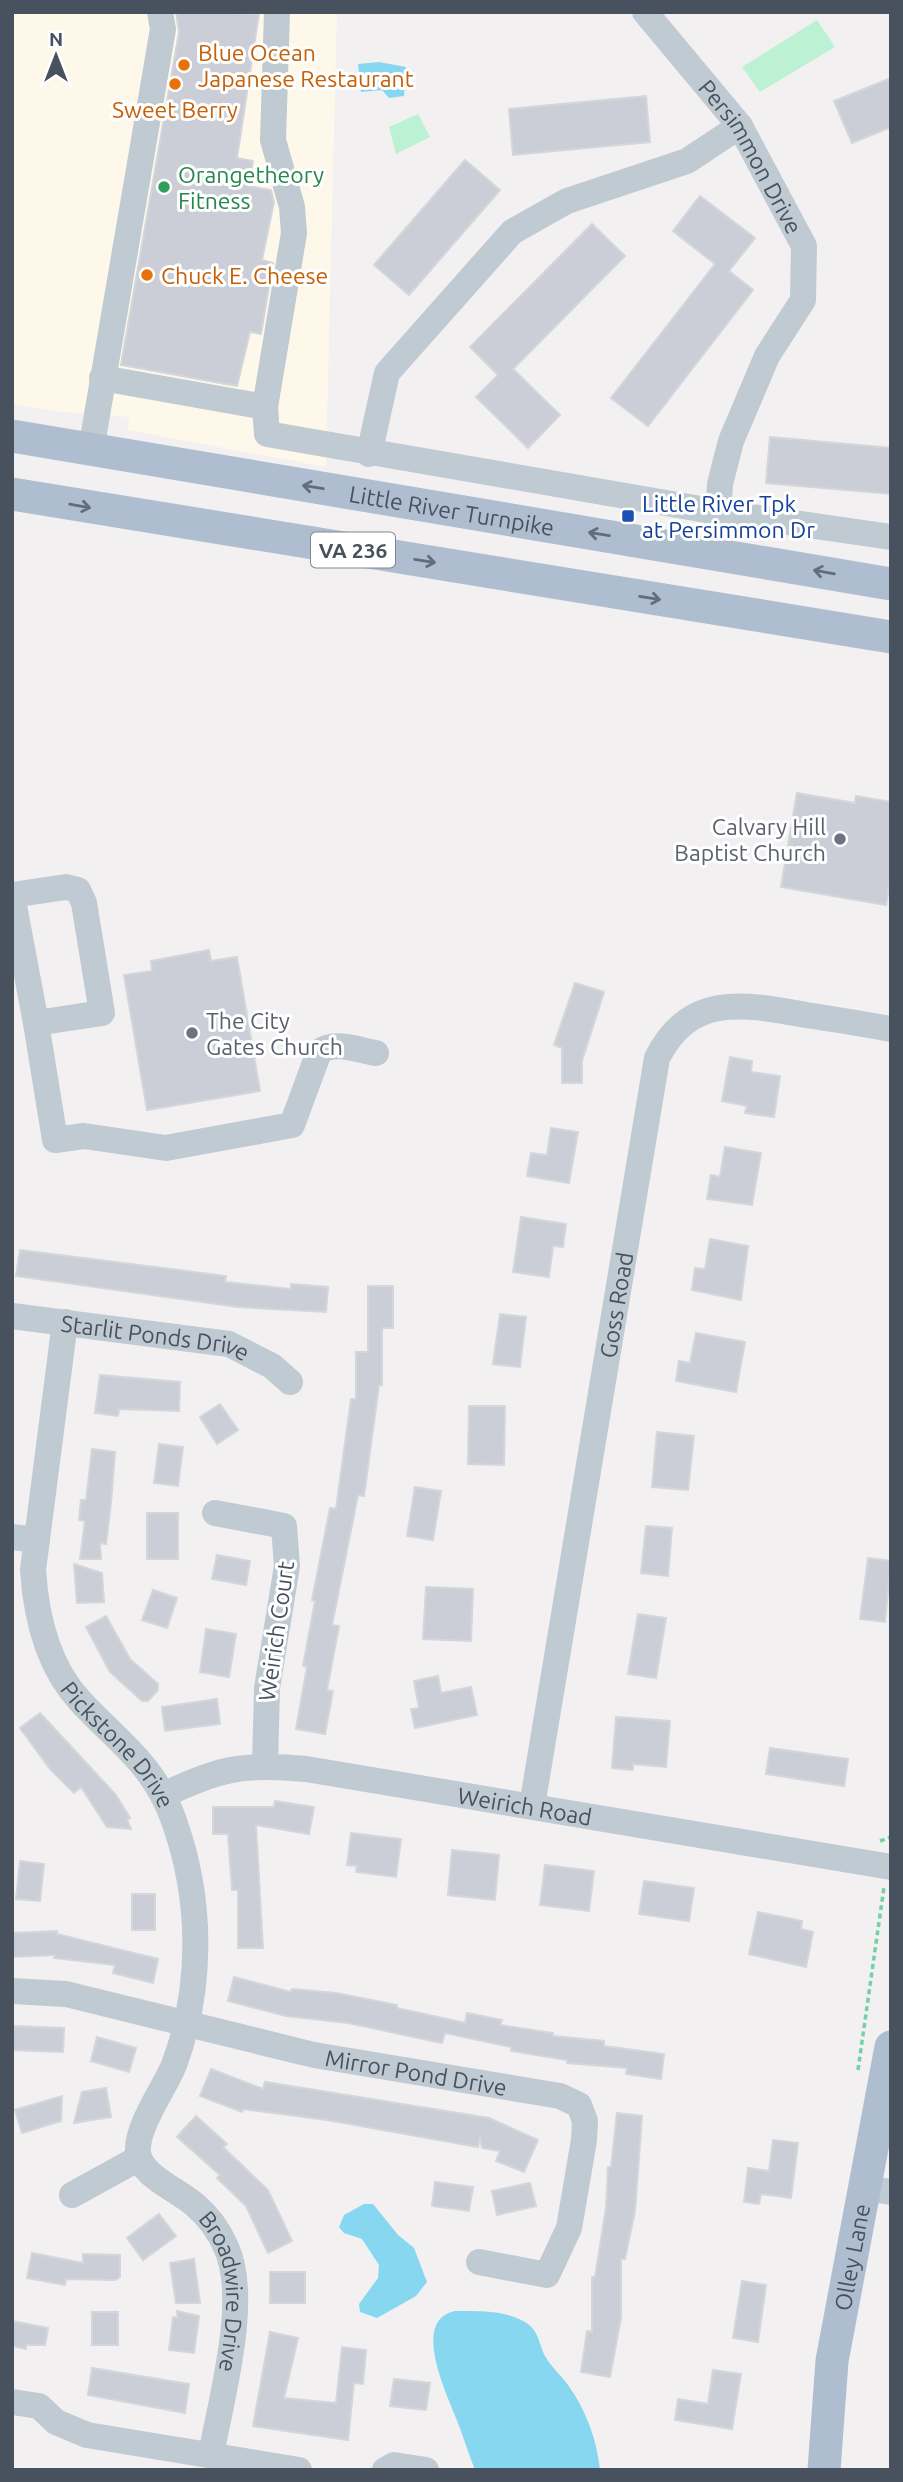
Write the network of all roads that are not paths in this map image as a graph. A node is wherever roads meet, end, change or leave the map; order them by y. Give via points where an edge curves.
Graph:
1 (159, 12) edge
2 (277, 12) edge
3 (645, 12) edge
4 (740, 126) junction
5 (102, 378) junction
6 (265, 407) junction
7 (12, 436) edge
8 (91, 450) junction
9 (369, 454) junction
10 (12, 494) edge
11 (718, 512) junction
12 (891, 537) edge
13 (716, 554) junction
14 (891, 584) edge
15 (891, 637) edge
16 (12, 895) edge
17 (36, 1023) junction
18 (891, 1029) edge
19 (376, 1053) dead end
20 (12, 1316) edge
21 (65, 1322) junction
22 (289, 1382) dead end
23 (215, 1513) dead end
24 (25, 1538) edge
25 (265, 1765) junction
26 (164, 1795) junction
27 (532, 1806) junction
28 (891, 1867) edge
29 (12, 1991) edge
30 (184, 2024) junction
31 (891, 2047) edge
32 (139, 2158) junction
33 (878, 2190) edge
34 (72, 2195) dead end
35 (480, 2262) dead end
36 (12, 2402) edge
37 (211, 2455) junction
38 (299, 2470) edge
39 (385, 2470) edge
40 (426, 2470) edge
41 (824, 2470) edge

1 - 5 street via 163,29
2 - 6 street via 273,139 292,207 294,233
3 - 4 street, Persimmon Drive
4 - 9 street via 687,160 567,201 512,232 387,373
4 - 11 street, Persimmon Drive via 804,246 803,300 767,356 731,441
5 - 6 street
5 - 8 street
6 - 9 street via 267,434
7 - 8 main road, Little River Turnpike / VA 236
13 -> 8 main road, Little River Turnpike / VA 236
9 - 11 street
10 -> 15 main road, VA 236
11 - 12 street
11 - 13 street, Persimmon Drive
14 -> 13 main road, Little River Turnpike / VA 236
16 - 17 street
16 - 17 street via 66,887 78,890 84,904 102,1013
17 - 19 street via 55,1140 113,1138 166,1148 292,1125 319,1052 336,1046
18 - 27 street, Goss Road via 727,1005 691,1017 674,1031 657,1058
20 - 21 street, Starlit Ponds Drive
21 - 22 street, Starlit Ponds Drive via 229,1344 272,1366
21 - 24 street, Pickstone Drive
23 - 25 street, Weirich Court via 284,1526 287,1566 267,1688
24 - 26 street, Pickstone Drive via 43,1635 54,1663 80,1701 146,1766
25 - 26 street, Weirich Road via 204,1776
25 - 27 street, Weirich Road
26 - 30 street, Pickstone Drive via 186,1860 195,1920 193,1988
27 - 28 street, Weirich Road
29 - 30 street, Mirror Pond Drive via 65,1994
30 - 32 street, Pickstone Drive via 174,2064 140,2135
30 - 35 street, Mirror Pond Drive via 314,2055 560,2096 579,2105 585,2120 584,2140 569,2228 547,2275
31 - 33 main road, Olley Lane
32 - 34 street
32 - 37 street, Broadwire Drive via 152,2174 207,2216 232,2263 236,2304
33 - 41 main road, Olley Lane via 832,2361
36 - 37 street via 38,2406 57,2422 87,2435
37 - 38 street
39 - 40 street via 394,2465

